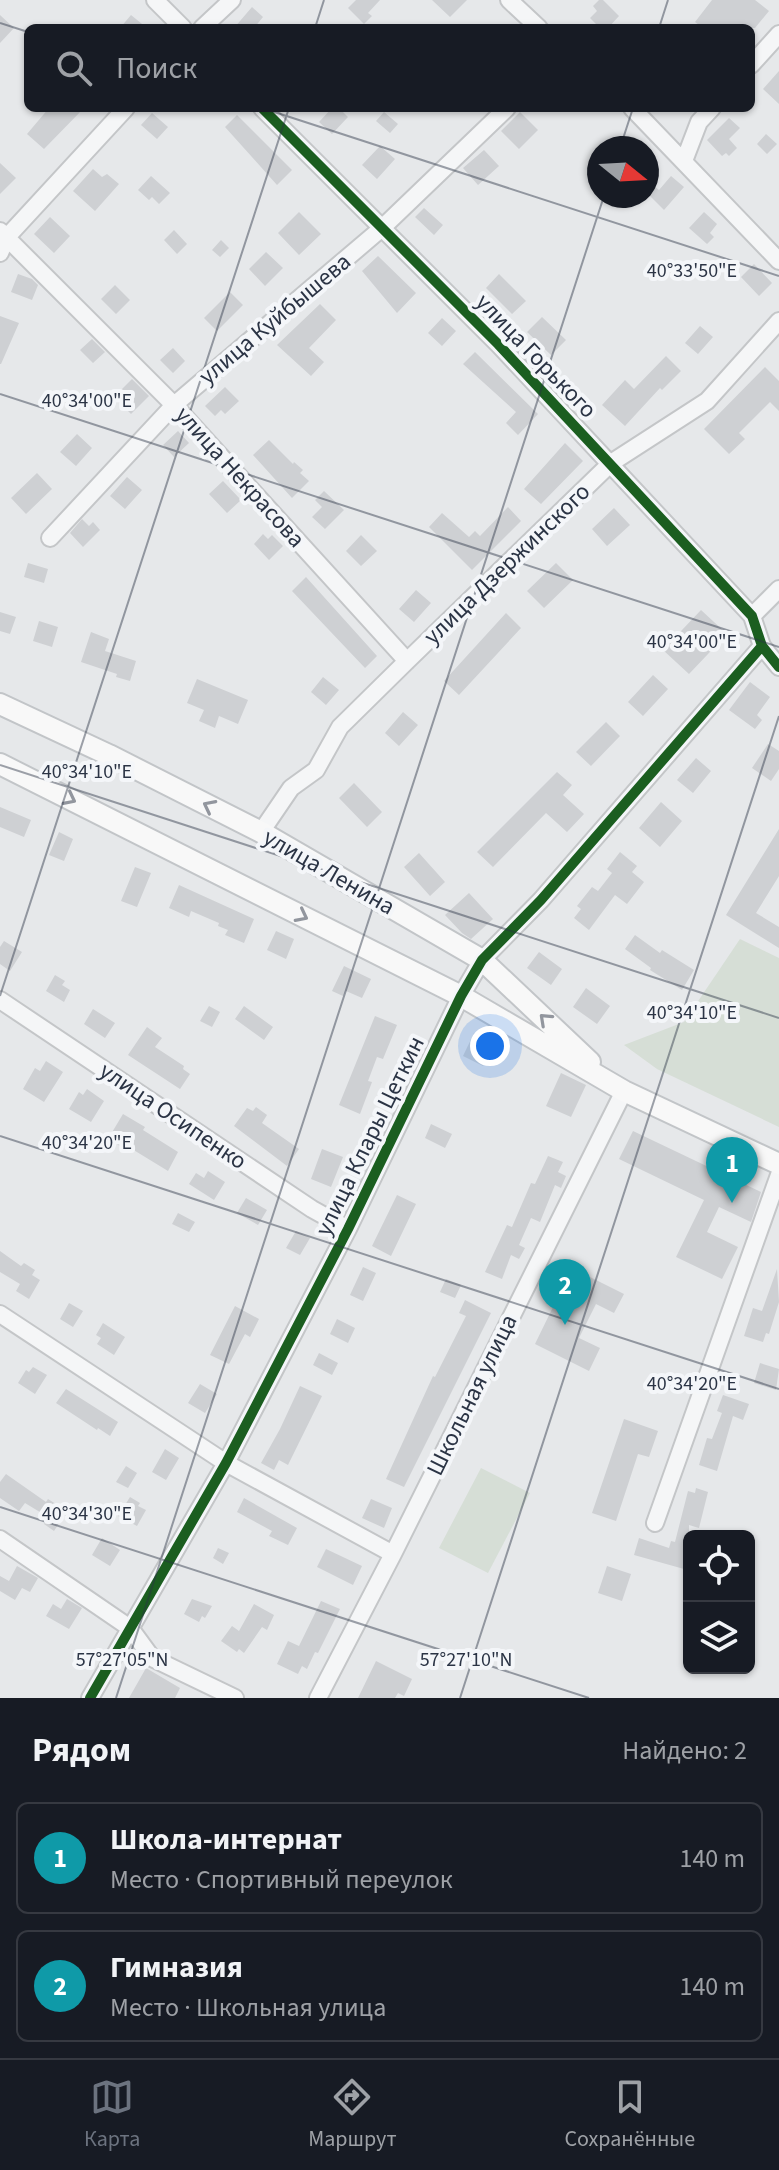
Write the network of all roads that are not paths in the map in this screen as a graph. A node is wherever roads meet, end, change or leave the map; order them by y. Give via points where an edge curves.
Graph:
1 (155, 0) edge
2 (232, 0) edge
3 (509, 0) edge
4 (179, 24) edge
5 (206, 24) edge
6 (535, 24) edge
7 (779, 34) edge
8 (755, 61) edge
9 (122, 112) edge
10 (266, 112) edge
11 (503, 112) edge
12 (636, 112) edge
13 (708, 112) edge
14 (684, 161) junction
15 (382, 228) junction
16 (3, 234) edge
17 (0, 253) edge
18 (779, 261) edge
19 (779, 321) edge
20 (174, 405) junction
21 (611, 463) junction
22 (50, 538) dead end
23 (779, 589) edge
24 (752, 616) junction
25 (779, 643) edge
26 (762, 646) junction
27 (407, 661) junction
28 (779, 667) edge
29 (0, 704) edge
30 (0, 764) edge
31 (261, 832) junction
32 (482, 960) junction
33 (461, 996) junction
34 (0, 1000) edge
35 (624, 1091) junction
36 (779, 1164) edge
37 (779, 1175) edge
38 (348, 1229) junction
39 (0, 1314) edge
40 (226, 1463) junction
41 (655, 1523) dead end
42 (0, 1539) edge
43 (393, 1554) junction
44 (130, 1628) junction
45 (90, 1698) edge
46 (235, 1698) edge
47 (318, 1698) edge

1 - 4 street
2 - 5 street
3 - 6 street
7 - 8 street
9 - 16 street
10 - 15 street, улица Горького
11 - 15 street, улица Куйбышева
12 - 14 street
13 - 14 street
14 - 18 street
15 - 20 street, улица Куйбышева
15 - 21 street, улица Горького
16 - 17 street
16 - 20 street, улица Некрасова
19 - 21 street, улица Дзержинского via 707,401
20 - 22 street, улица Куйбышева
20 - 27 street, улица Некрасова
21 - 24 street, улица Горького
21 - 27 street, улица Дзержинского
23 - 24 street
24 - 26 street, улица Горького
25 - 26 street
26 - 28 street
26 - 32 street, улица Клары Цеткин via 541,900
27 - 31 street, улица Дзержинского via 340,727 316,770 291,788
31 -> 29 main road, улица Ленина
30 -> 33 main road, улица Ленина
31 - 32 main road, улица Ленина
32 - 33 street, улица Клары Цеткин
35 -> 32 main road, улица Ленина
33 - 35 main road, улица Ленина
33 - 38 street, улица Клары Цеткин
34 - 38 street, улица Осипенко
35 - 36 main road, улица Ленина
35 - 43 street, Школьная улица
37 - 41 street
38 - 40 street, улица Клары Цеткин
39 - 40 street
40 - 43 street
40 - 44 street, улица Клары Цеткин
42 - 44 street
43 - 47 street, Школьная улица
44 - 45 street, улица Клары Цеткин
44 - 46 street via 152,1658

